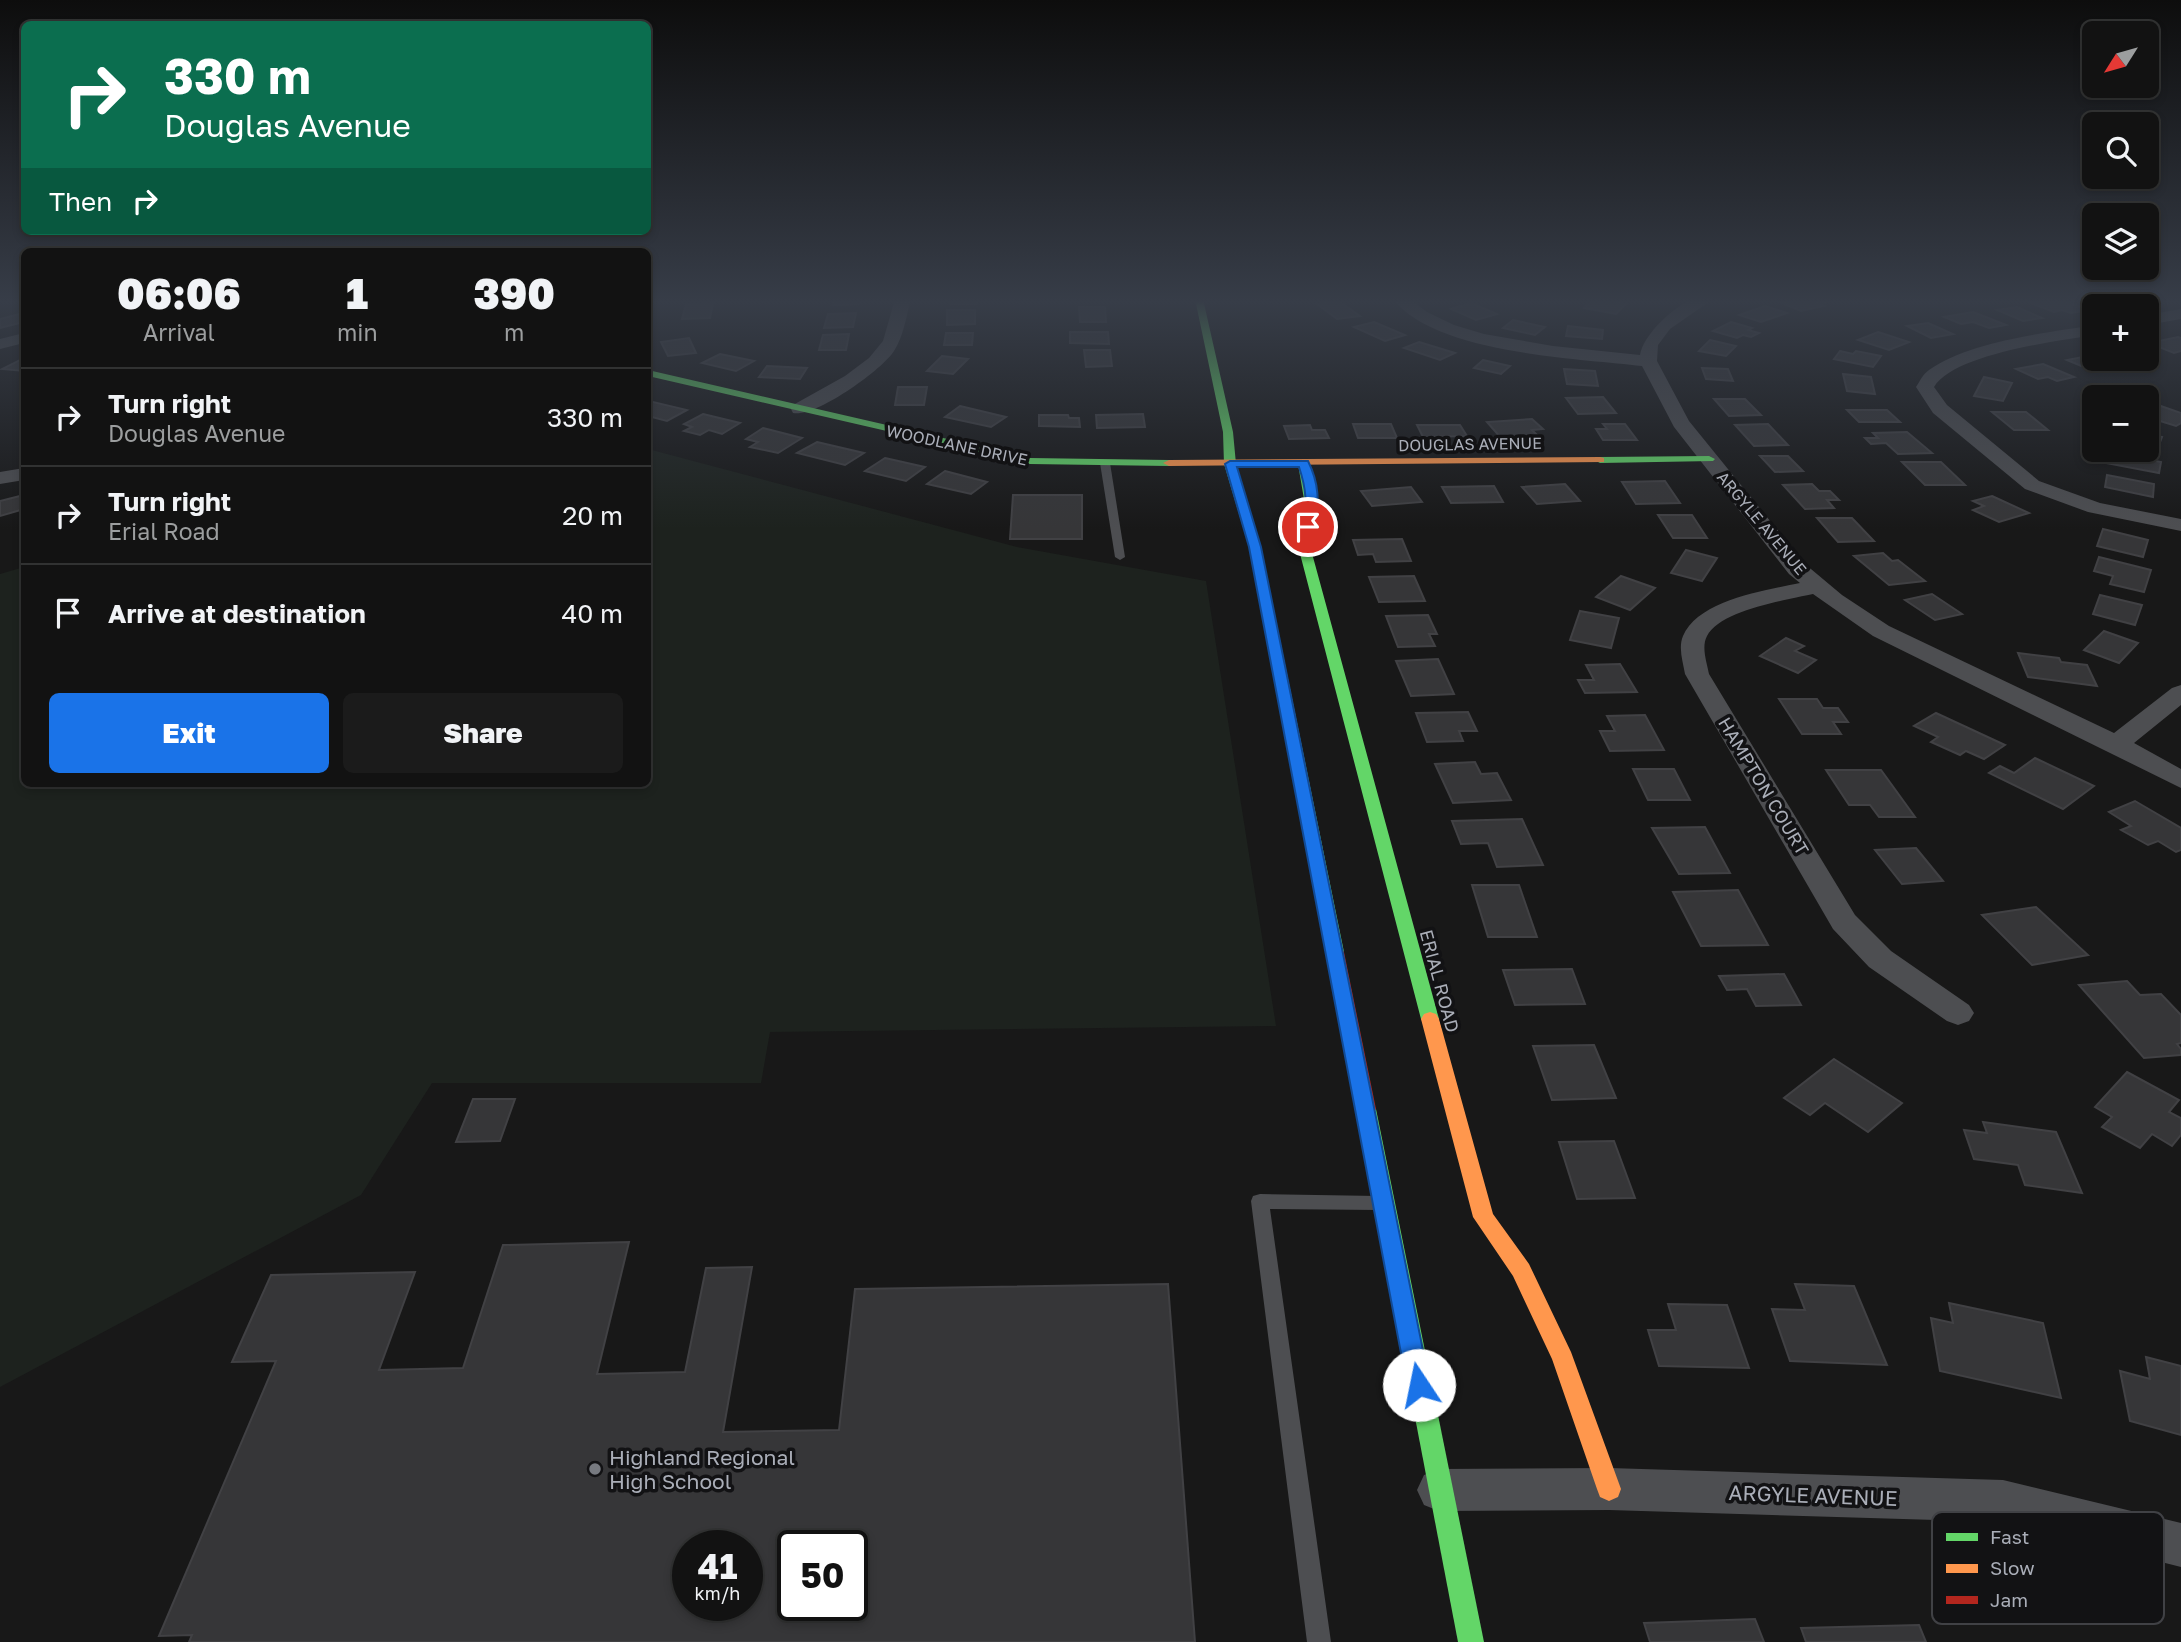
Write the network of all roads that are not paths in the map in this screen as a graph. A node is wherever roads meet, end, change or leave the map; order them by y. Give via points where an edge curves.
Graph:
1 (659, 376) edge
2 (855, 376) edge
3 (1216, 376) edge
4 (1656, 376) edge
5 (1930, 376) edge
6 (800, 409) junction
7 (0, 459) edge
8 (1709, 459) junction
9 (1105, 463) junction
10 (1230, 464) junction
11 (1304, 464) junction
12 (13, 476) edge
13 (2181, 525) edge
14 (1120, 557) dead end
15 (1816, 586) junction
16 (2181, 693) edge
17 (2116, 744) junction
18 (2181, 780) edge
19 (1958, 1013) dead end
20 (1383, 1203) junction
21 (1609, 1489) junction
22 (1439, 1490) junction
23 (2048, 1512) edge
24 (2164, 1541) edge
25 (2181, 1545) edge
26 (1319, 1642) edge
27 (1471, 1642) edge

1 - 6 street, WOODLANE DRIVE
2 - 6 street
3 - 10 street
4 - 8 street, ARGYLE AVENUE via 1681,423
5 - 13 street via 1925,387 1940,409 2032,485 2095,508
6 - 9 street, WOODLANE DRIVE via 1030,461
7 - 12 street
8 - 11 street, DOUGLAS AVENUE
8 - 15 street, ARGYLE AVENUE via 1797,569
9 - 10 street, WOODLANE DRIVE
9 - 14 lane
10 - 11 street, DOUGLAS AVENUE
10 - 20 street via 1255,547
11 - 21 street, ERIAL ROAD via 1313,508 1304,546 1483,1217 1521,1270 1563,1359
15 - 17 street, ARGYLE AVENUE via 1881,631
15 - 19 street, HAMPTON COURT via 1713,616 1696,633 1697,674 1844,922 1880,959
16 - 17 street
17 - 18 street, ARGYLE AVENUE
20 - 22 street
20 - 26 lane via 1260,1201
21 - 22 street, ARGYLE AVENUE
21 - 23 street, ARGYLE AVENUE via 2003,1501
22 - 27 street
24 - 25 street, ARGYLE AVENUE

